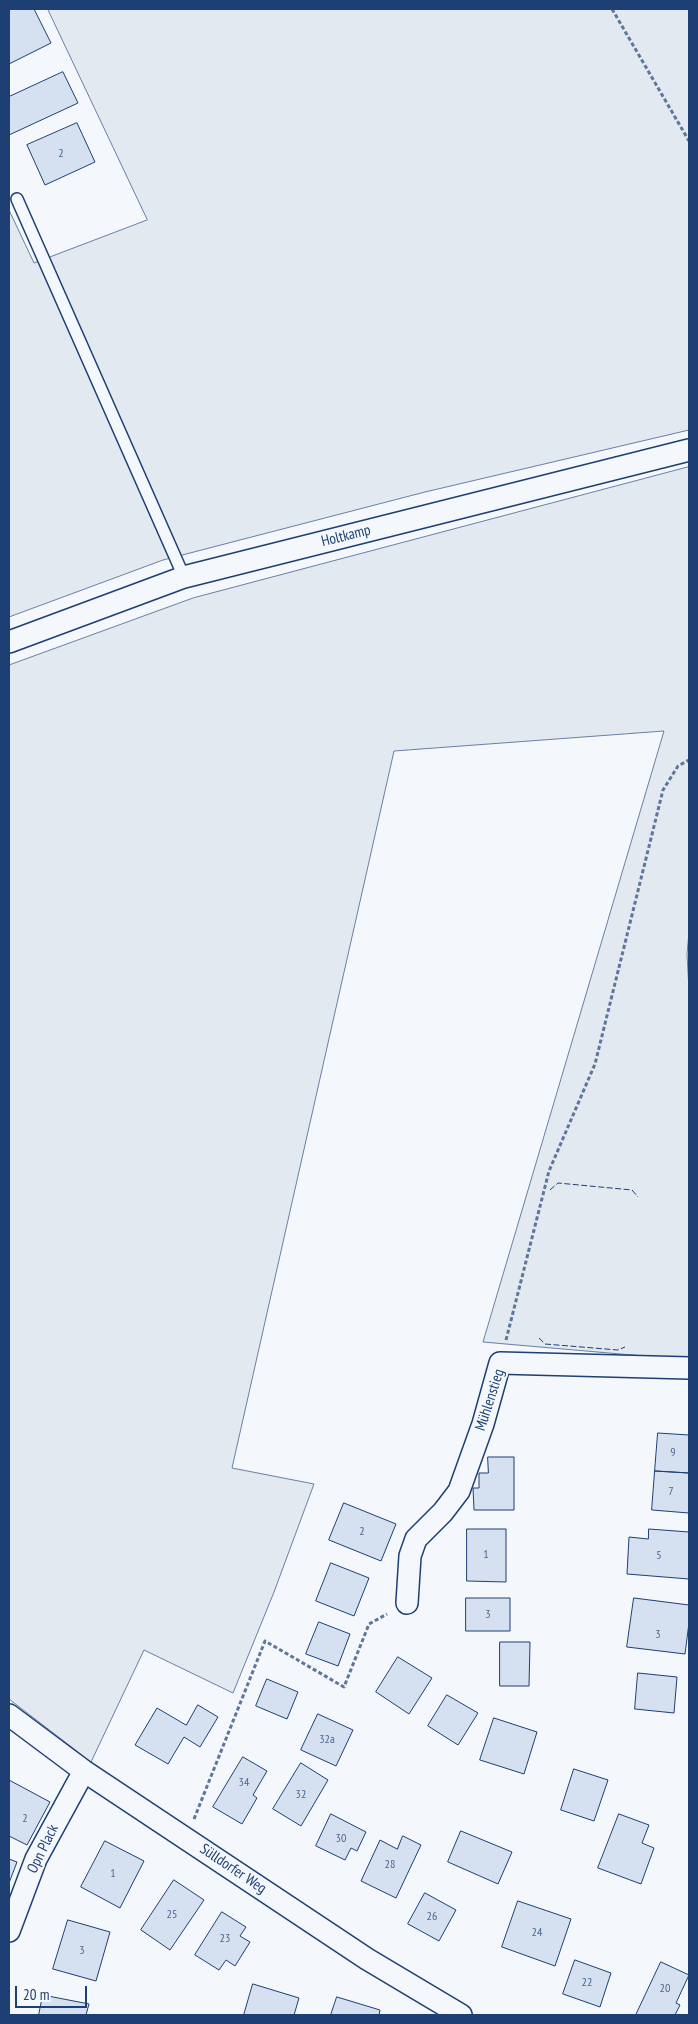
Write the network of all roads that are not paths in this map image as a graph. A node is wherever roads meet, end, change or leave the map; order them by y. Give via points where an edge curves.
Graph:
1 (17, 199) dead end
2 (689, 450) edge
3 (184, 577) junction
4 (9, 642) edge
5 (689, 1368) edge
6 (407, 1603) road end
7 (9, 1715) edge
8 (84, 1771) junction
9 (9, 1931) edge
10 (461, 2015) edge

1 - 3 lane
2 - 3 street, Holtkamp
3 - 4 street, Holtkamp
5 - 6 street, Mühlenstieg via 500,1363 459,1491 416,1539 410,1556
7 - 8 street, Sülldorfer Weg
8 - 9 street, Opn Plack via 36,1859
8 - 10 street, Sülldorfer Weg via 366,1959

